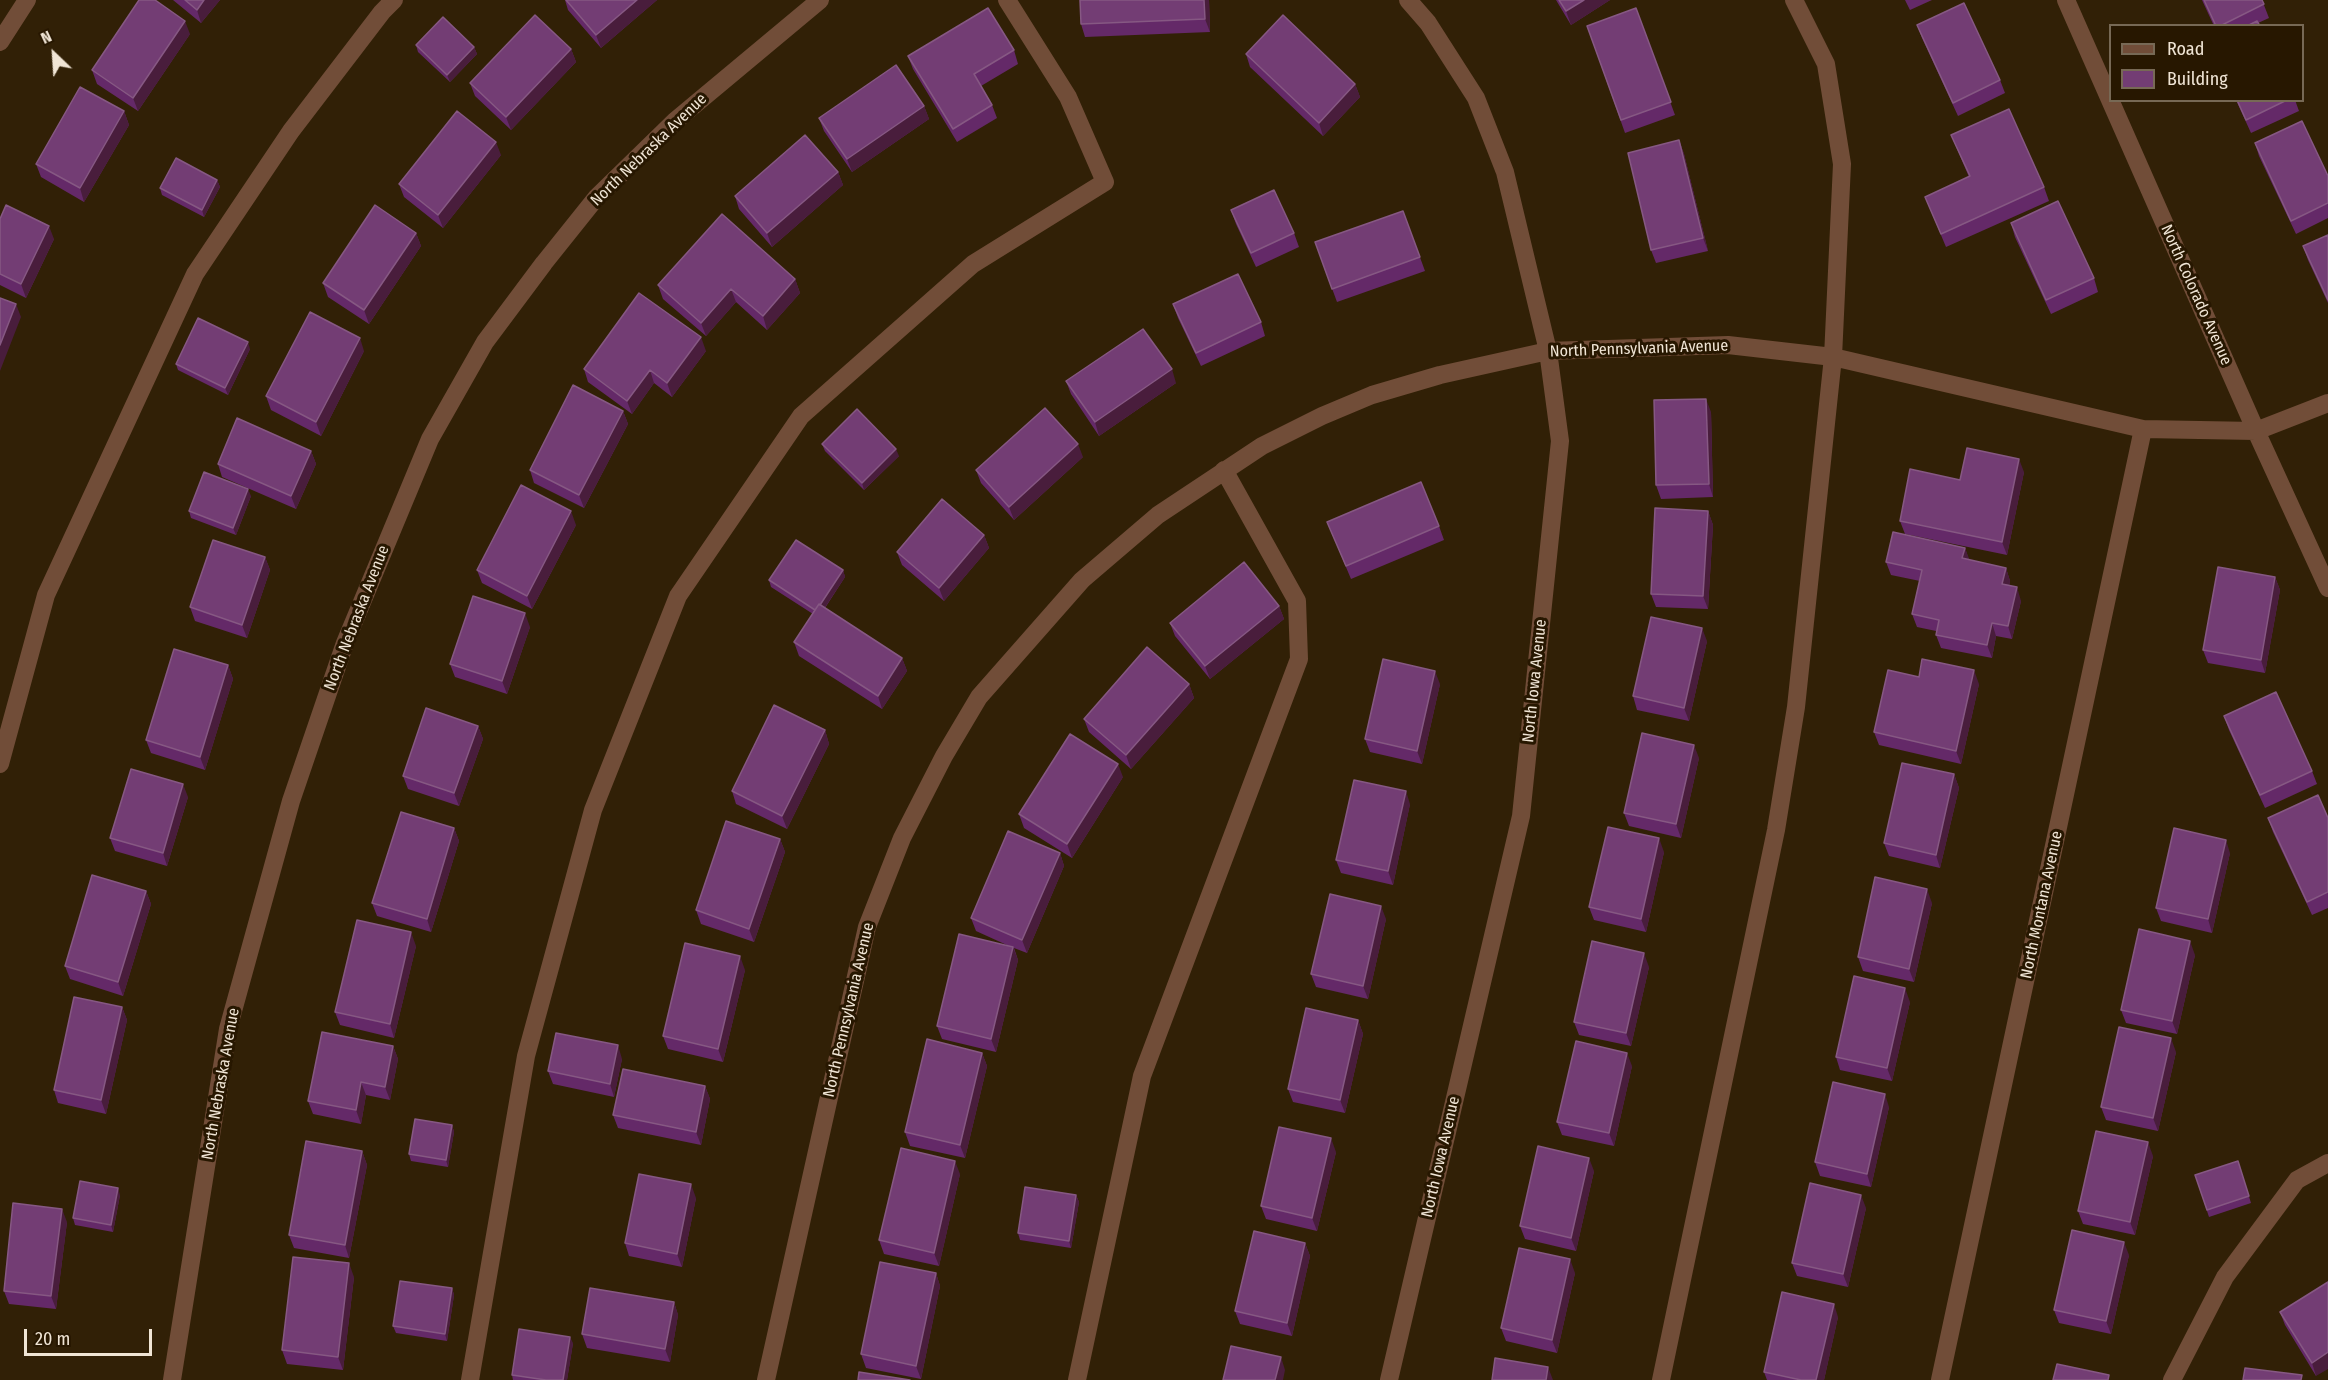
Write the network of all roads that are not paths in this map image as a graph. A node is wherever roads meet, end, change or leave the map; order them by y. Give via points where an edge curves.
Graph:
1 (27, 0) edge
2 (394, 0) edge
3 (820, 0) edge
4 (1007, 0) edge
5 (1408, 0) edge
6 (1794, 0) edge
7 (2066, 0) edge
8 (0, 42) edge
9 (2109, 97) edge
10 (2111, 102) edge
11 (1548, 351) junction
12 (1833, 357) junction
13 (2328, 403) edge
14 (2143, 429) junction
15 (2256, 430) junction
16 (1224, 470) junction
17 (2328, 588) edge
18 (0, 764) edge
19 (2328, 1163) edge
20 (172, 1380) edge
21 (470, 1380) edge
22 (766, 1380) edge
23 (1077, 1380) edge
24 (1389, 1380) edge
25 (1661, 1380) edge
26 (1940, 1380) edge
27 (2172, 1380) edge

1 - 8 street
2 - 18 street via 291,131 195,274 46,595
3 - 20 street, North Nebraska Avenue via 675,121 596,198 485,342 430,439 345,643 288,812 228,1029
4 - 21 street via 1068,97 1105,182 974,264 801,416 678,596 593,810 526,1056
5 - 11 street, North Iowa Avenue via 1428,23 1476,98 1505,172
6 - 12 street via 1826,63 1842,164
7 - 9 street, North Colorado Avenue
10 - 15 street, North Colorado Avenue
11 - 12 street, North Pennsylvania Avenue via 1728,345
11 - 16 street, North Pennsylvania Avenue via 1372,395 1262,446
11 - 24 street, North Iowa Avenue via 1560,441 1521,816
12 - 14 street, North Pennsylvania Avenue
12 - 25 street via 1796,707 1776,830
13 - 15 street, North Pennsylvania Avenue
14 - 15 street, North Pennsylvania Avenue
14 - 26 street, North Montana Avenue
15 - 17 street, North Colorado Avenue
16 - 22 street, North Pennsylvania Avenue via 1158,515 1082,580 979,697 944,756 908,828 867,927
16 - 23 street via 1297,601 1299,659 1143,1076
19 - 27 street via 2297,1180 2225,1277

